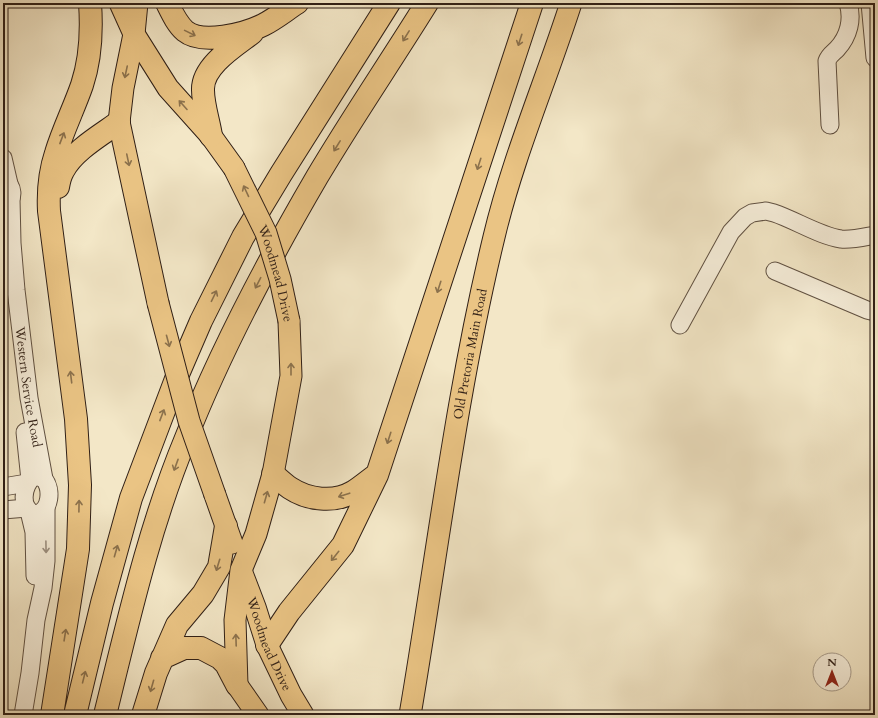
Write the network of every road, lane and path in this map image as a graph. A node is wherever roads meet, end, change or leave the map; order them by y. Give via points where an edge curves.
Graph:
1 (90, 3) edge
2 (120, 3) edge
3 (137, 3) edge
4 (166, 3) edge
5 (297, 3) edge
6 (389, 3) edge
7 (427, 3) edge
8 (532, 3) edge
9 (571, 3) edge
10 (848, 3) edge
11 (870, 3) edge
12 (262, 25) junction
13 (134, 34) junction
14 (875, 58) edge
15 (120, 122) junction
16 (830, 124) dead end
17 (211, 136) junction
18 (3, 158) edge
19 (7, 192) edge
20 (875, 235) edge
21 (3, 239) edge
22 (54, 242) junction
23 (775, 271) dead end
24 (875, 312) edge
25 (680, 325) dead end
26 (273, 474) junction
27 (377, 475) junction
28 (34, 481) junction
29 (3, 487) edge
30 (34, 509) junction
31 (3, 510) edge
32 (226, 526) junction
33 (241, 570) junction
34 (267, 645) junction
35 (162, 658) junction
36 (237, 685) junction
37 (23, 715) edge
38 (52, 715) edge
39 (75, 715) edge
40 (105, 715) edge
41 (143, 715) edge
42 (258, 715) edge
43 (303, 715) edge
44 (410, 715) edge

22 -> 1 highway via 49,211 49,188 56,154 83,83 88,61 92,29
2 - 13 main road, Woodmead Drive
3 - 13 main road, Woodmead Drive
4 -> 12 highway via 186,32 200,37 229,36
5 - 12 highway
39 -> 6 highway via 102,603 132,498 179,372 243,237
7 -> 40 highway via 318,176 229,338 186,438 162,504 130,611
8 -> 27 highway
9 - 44 main road, Old Pretoria Main Road via 524,135 494,236 460,404
10 - 16 street via 850,16 847,33 827,61
11 - 14 street
12 - 17 highway via 220,58 205,78 203,91
13 -> 15 main road, Woodmead Drive via 123,88
17 -> 13 main road, Woodmead Drive via 168,88
15 - 22 highway via 76,154 62,173 57,194
15 -> 32 main road, Woodmead Drive, bridge via 158,303 189,421
26 -> 17 main road, Woodmead Drive, bridge via 291,376 289,321 266,233 234,168
18 - 19 street, Western Service Road
19 - 28 street, Western Service Road via 29,398
20 - 25 street via 840,239 774,212 752,213 731,232
21 - 28 street, Western Service Road
38 -> 22 highway via 78,549 80,485 76,419
23 - 24 street
27 -> 26 highway via 352,492 322,499 306,496 290,488
33 -> 26 main road, Woodmead Drive via 256,534
27 -> 34 highway via 343,545 289,612
28 - 29 street
28 - 30 street via 24,492
28 - 30 street via 49,490 49,499
30 - 31 street
30 - 37 street via 36,620
32 - 33 main road, Woodmead Drive
32 -> 35 highway via 219,567 203,594 177,625
33 - 34 main road, Woodmead Drive
36 -> 33 main road, Woodmead Drive via 235,620
34 - 43 main road, Woodmead Drive
35 - 36 highway via 184,648 201,648 226,664
35 -> 41 highway
36 - 42 main road

